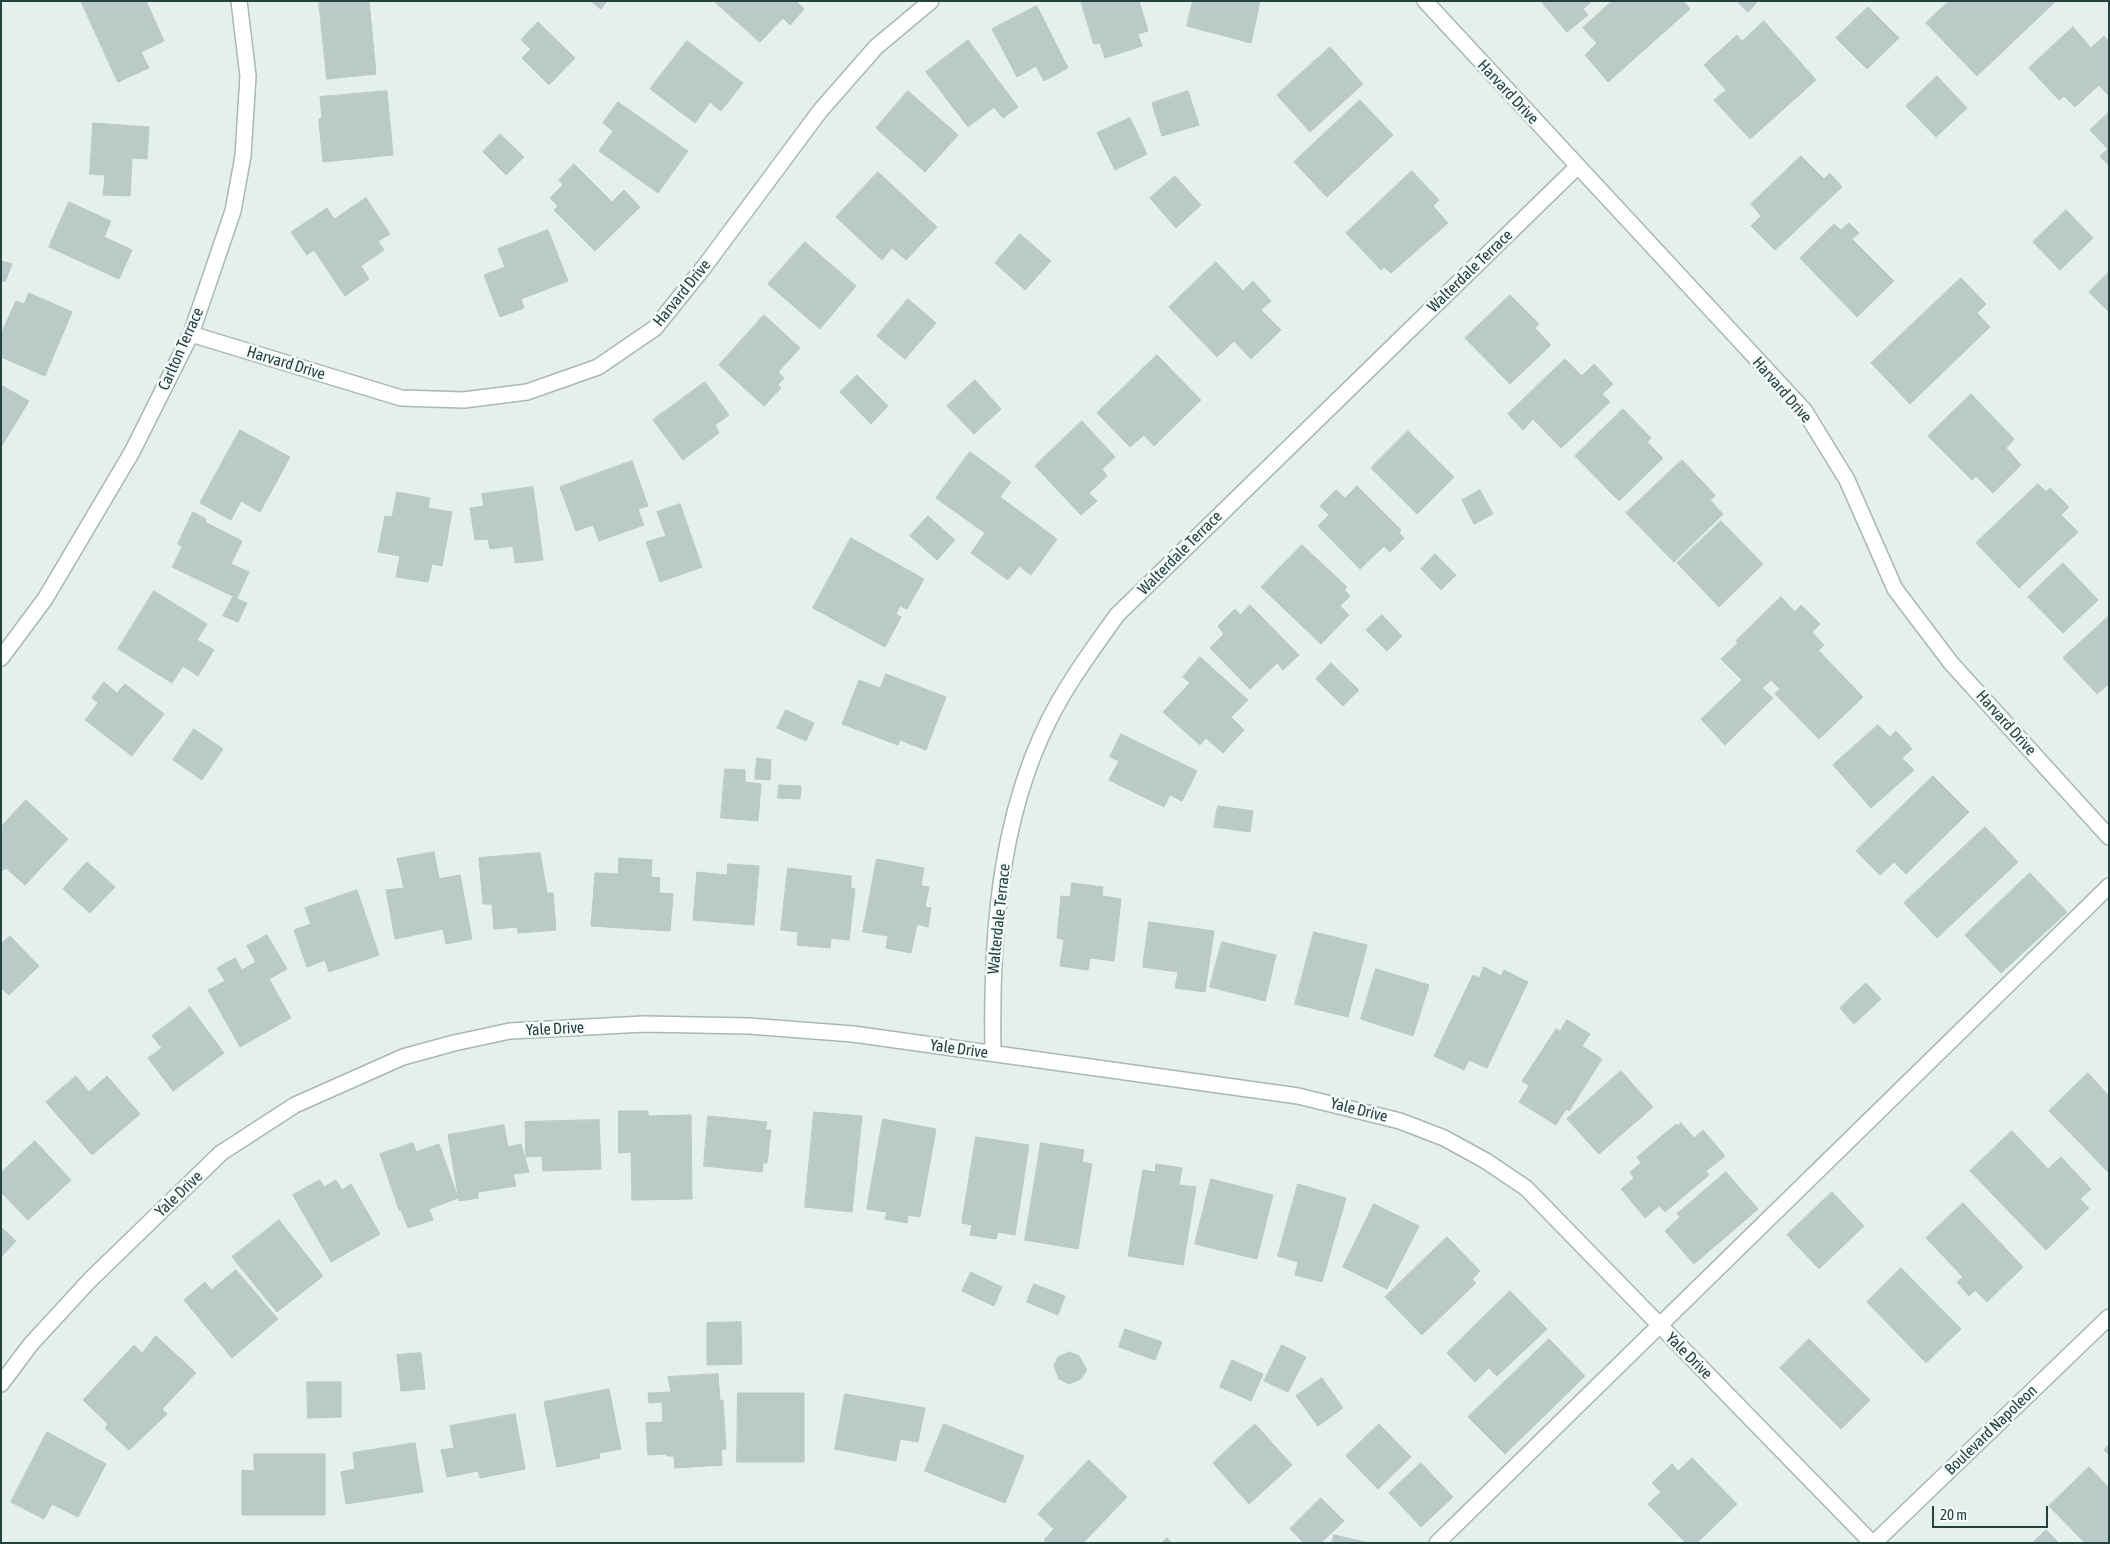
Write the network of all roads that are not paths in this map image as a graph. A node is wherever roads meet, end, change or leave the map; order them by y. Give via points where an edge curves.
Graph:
1 (238, 1) edge
2 (930, 1) edge
3 (1425, 1) edge
4 (1578, 166) junction
5 (191, 334) junction
6 (1, 658) edge
7 (2109, 836) edge
8 (2109, 886) edge
9 (993, 1054) junction
10 (2109, 1317) edge
11 (1659, 1326) junction
12 (1, 1384) edge
13 (1437, 1543) edge
14 (1873, 1543) edge

1 - 5 street, Carlton Terrace via 248,76 243,156 233,211
2 - 5 street, Harvard Drive via 876,47 820,111 655,328 598,367 527,392 464,400 401,398
3 - 4 street, Harvard Drive
4 - 7 street, Harvard Drive via 1804,410 1847,480 1895,589 1952,664
4 - 9 street, Walterdale Terrace via 1117,615 1077,670 1049,720 1027,770 1012,822 1003,866 994,953
5 - 6 street, Carlton Terrace via 132,452 45,599
8 - 11 street
9 - 11 street, Yale Drive via 1298,1096 1400,1121 1444,1138 1526,1188
9 - 12 street, Yale Drive via 853,1034 748,1026 644,1024 510,1031 403,1057 295,1105 221,1153 90,1280 31,1344
10 - 14 street, Boulevard Napoleon
11 - 13 street
11 - 14 street, Yale Drive

